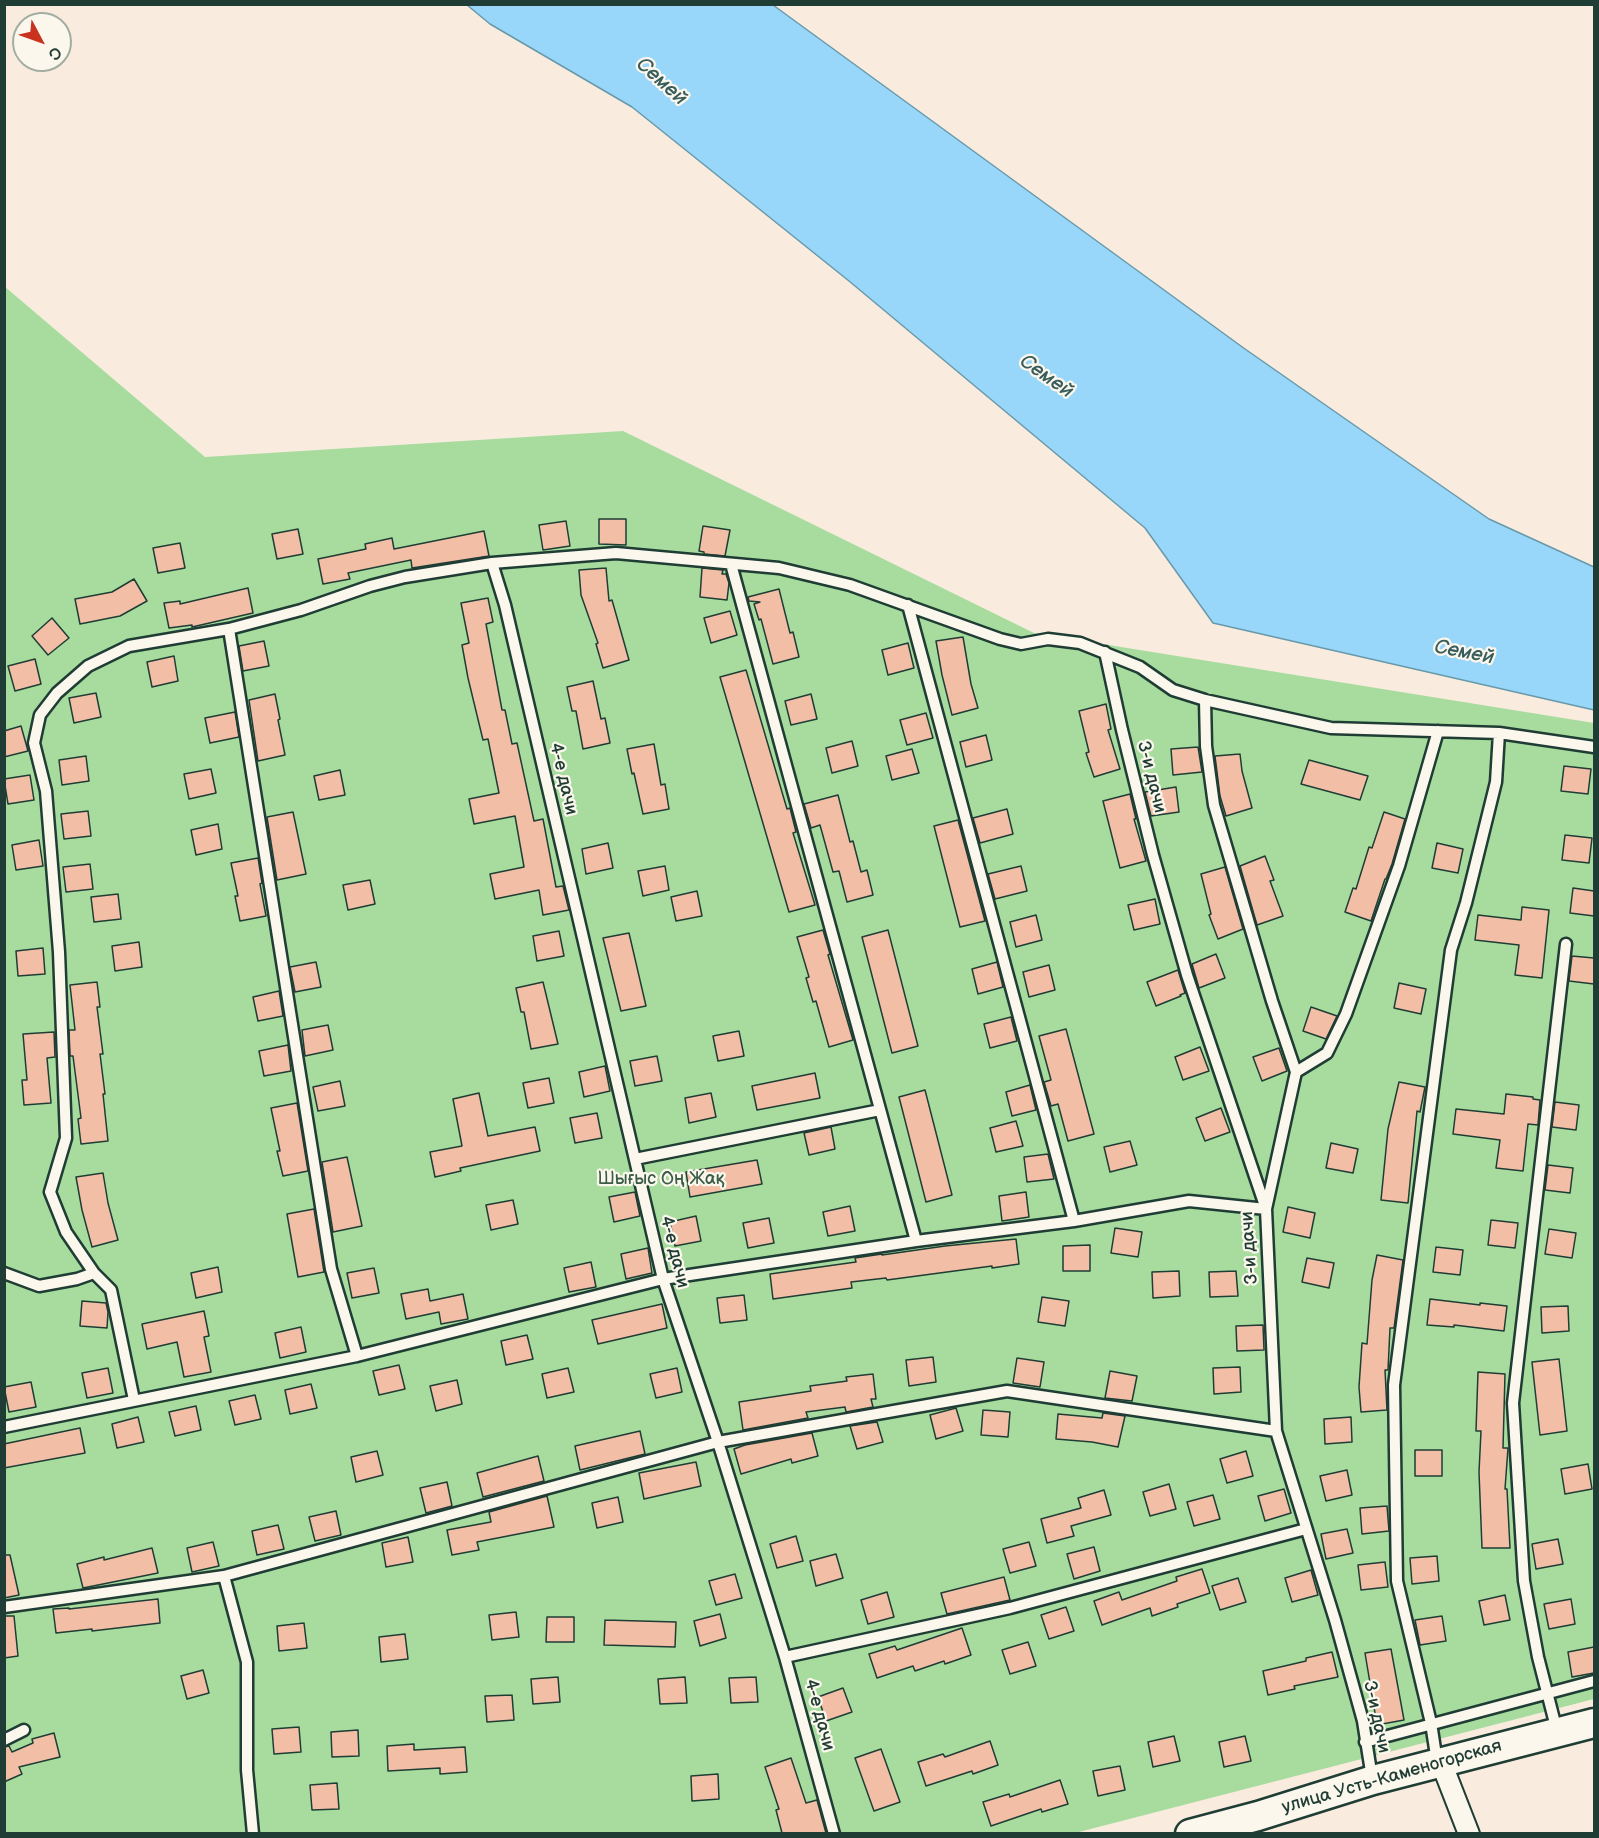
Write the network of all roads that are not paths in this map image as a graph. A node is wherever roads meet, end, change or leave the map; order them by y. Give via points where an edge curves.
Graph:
1 (492, 563) junction
2 (731, 564) junction
3 (908, 605) junction
4 (229, 629) junction
5 (1105, 652) junction
6 (1205, 700) junction
7 (1438, 731) junction
8 (1499, 733) junction
9 (1594, 747) edge
10 (1566, 944) dead end
11 (1296, 1072) junction
12 (880, 1110) junction
13 (635, 1159) junction
14 (1266, 1209) junction
15 (1074, 1221) junction
16 (916, 1241) junction
17 (4, 1273) edge
18 (94, 1273) junction
19 (663, 1279) junction
20 (357, 1356) junction
21 (134, 1400) junction
22 (4, 1427) edge
23 (1276, 1431) junction
24 (718, 1442) junction
25 (1306, 1529) junction
26 (224, 1576) junction
27 (4, 1607) edge
28 (785, 1657) junction
29 (1594, 1681) edge
30 (1548, 1694) junction
31 (1431, 1723) junction
32 (1594, 1723) edge
33 (24, 1730) dead end
34 (1557, 1732) junction
35 (4, 1740) edge
36 (1365, 1742) junction
37 (1441, 1762) junction
38 (1373, 1780) junction
39 (1261, 1825) edge
40 (253, 1833) edge
41 (834, 1833) edge
42 (1191, 1833) edge
43 (1469, 1833) edge

1 - 2 lane via 616,553
1 - 4 lane via 405,577
1 - 13 lane, 4-е дачи via 506,606
2 - 3 lane via 779,568 850,585
2 - 12 lane
3 - 5 lane via 1000,639 1021,644 1048,639 1080,643
3 - 15 lane
4 - 18 lane via 129,646 88,666 57,693 40,715 34,743 46,791 59,952 66,1138 50,1192 66,1232
4 - 20 lane via 331,1269
5 - 6 lane via 1140,667 1173,690
5 - 14 lane, 3-и дачи via 1153,855 1184,964
6 - 7 lane via 1331,728
6 - 11 lane via 1214,805
7 - 8 lane
7 - 11 lane via 1399,866 1346,1014 1327,1053
8 - 9 lane
8 - 31 lane via 1496,782 1451,950 1394,1385 1397,1581
10 - 30 lane via 1513,1402 1524,1581
11 - 14 lane
12 - 13 lane
12 - 16 lane
13 - 19 lane, 4-е дачи
14 - 15 lane via 1189,1201
14 - 23 lane, 3-и дачи
15 - 16 lane
16 - 19 lane
17 - 18 lane via 39,1286
18 - 21 lane via 111,1290
19 - 20 lane
19 - 24 lane, 4-е дачи
20 - 21 lane
21 - 22 lane
23 - 24 lane via 1007,1391
23 - 25 lane, 3-и дачи
24 - 26 lane
24 - 28 lane, 4-е дачи
25 - 28 lane via 1010,1608
25 - 36 lane, 3-и дачи via 1335,1620
26 - 27 lane
26 - 40 lane via 248,1662 247,1770
28 - 41 lane, 4-е дачи
29 - 30 lane
30 - 31 lane
30 - 34 lane
31 - 36 lane
31 - 37 lane
32 - 34 street, улица Усть-Каменогорская
33 - 35 lane
34 - 37 street, улица Усть-Каменогорская
36 - 38 lane, 3-и дачи
37 - 38 street, улица Усть-Каменогорская
37 - 43 street
38 - 39 street, улица Усть-Каменогорская
39 - 42 street, улица Усть-Каменогорская

